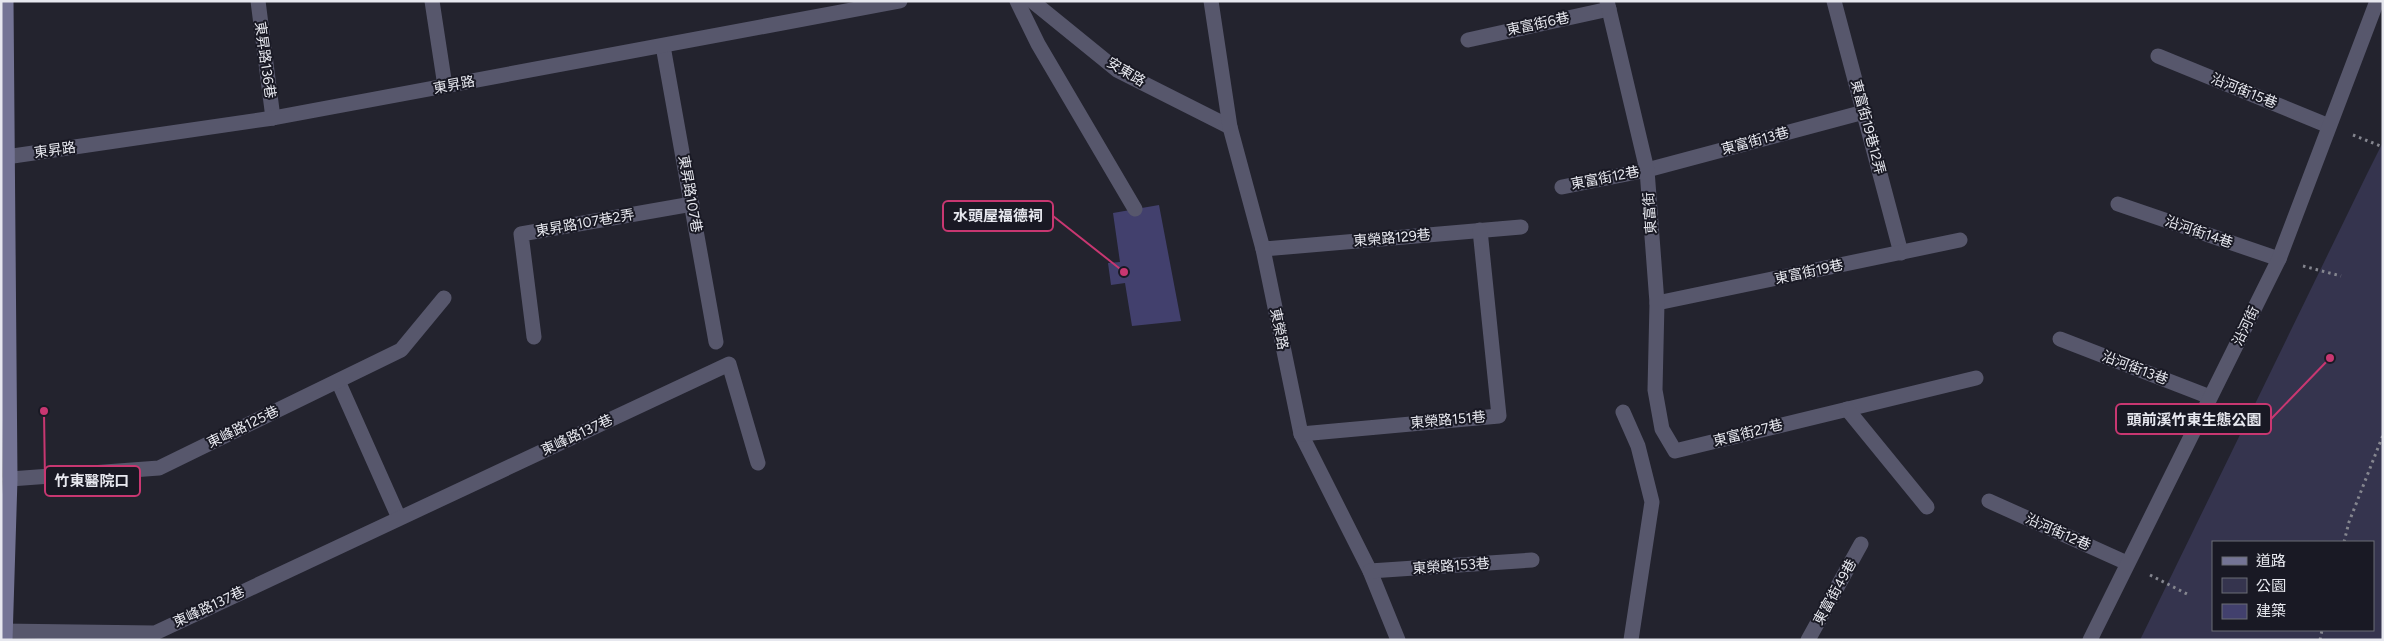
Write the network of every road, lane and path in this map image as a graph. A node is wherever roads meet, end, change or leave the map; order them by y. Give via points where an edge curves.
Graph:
1 (6, 1) edge
2 (258, 1) edge
3 (432, 1) edge
4 (900, 1) edge
5 (1017, 1) edge
6 (1032, 1) edge
7 (1211, 1) edge
8 (1834, 1) edge
9 (2377, 1) edge
10 (1608, 5) edge
11 (1468, 40) dead end
12 (663, 46) junction
13 (2158, 56) dead end
14 (445, 86) junction
15 (1864, 112) junction
16 (273, 118) junction
17 (2329, 126) junction
18 (1230, 127) junction
19 (2383, 147) edge
20 (4, 157) edge
21 (1647, 170) junction
22 (1562, 187) dead end
23 (692, 204) junction
24 (2118, 204) dead end
25 (1135, 209) dead end
26 (1521, 227) dead end
27 (1480, 230) junction
28 (1960, 240) dead end
29 (1263, 249) junction
30 (1902, 253) junction
31 (2279, 259) junction
32 (2341, 276) dead end
33 (444, 298) dead end
34 (1657, 304) junction
35 (534, 337) dead end
36 (2060, 339) dead end
37 (716, 342) dead end
38 (1976, 378) dead end
39 (338, 381) junction
40 (2210, 397) junction
41 (1847, 409) junction
42 (1623, 412) dead end
43 (1662, 429) joint
44 (1300, 434) junction
45 (2383, 435) edge
46 (758, 462) dead end
47 (10, 480) junction
48 (1988, 501) dead end
49 (1927, 506) dead end
50 (399, 518) junction
51 (2344, 541) edge
52 (1861, 544) dead end
53 (1532, 560) dead end
54 (2127, 563) junction
55 (1370, 572) junction
56 (2189, 595) dead end
57 (4, 634) edge
58 (1398, 640) edge
59 (1630, 640) edge
60 (1808, 640) edge
61 (2090, 640) edge

1 - 20 main road
2 - 16 street, 東昇路136巷
3 - 14 street
4 - 12 street, 東昇路
5 - 25 street via 1038,44
6 - 18 street, 安東路 via 1117,70
7 - 18 street, 東榮路
8 - 15 street, 東富街19巷12弄
9 - 17 street, 沿河街
10 - 11 street, 東富街6巷
10 - 21 street, 東富街
12 - 14 street, 東昇路
12 - 23 street, 東昇路107巷
13 - 17 street, 沿河街15巷
14 - 16 street, 東昇路
15 - 21 street, 東富街13巷
15 - 30 street, 東富街19巷12弄
16 - 20 street, 東昇路
17 - 19 path
17 - 31 street, 沿河街
18 - 29 street, 東榮路
20 - 47 main road
21 - 22 street, 東富街12巷
21 - 34 street, 東富街
23 - 35 street, 東昇路107巷2弄 via 521,234
23 - 37 street, 東昇路107巷
24 - 31 street, 沿河街14巷
26 - 27 street, 東榮路129巷
27 - 29 street, 東榮路129巷
27 - 44 street, 東榮路151巷 via 1500,416
28 - 30 street, 東富街19巷
29 - 44 street, 東榮路
30 - 34 street, 東富街19巷
31 - 32 path
31 - 40 street, 沿河街
33 - 39 street, 東峰路125巷 via 401,350
34 - 43 street, 東富街 via 1655,390
36 - 40 street, 沿河街13巷
38 - 41 street, 東富街27巷
39 - 47 street, 東峰路125巷 via 159,468
39 - 50 street
40 - 54 street, 沿河街
41 - 43 street, 東富街27巷 via 1675,451
41 - 49 street
42 - 59 street via 1638,446 1652,502
44 - 55 street, 東榮路
45 - 51 path
46 - 50 street, 東峰路137巷 via 729,364
47 - 57 main road
48 - 54 street, 沿河街12巷
50 - 57 street, 東峰路137巷 via 155,633
52 - 60 street, 東富街49巷
53 - 55 street, 東榮路153巷
54 - 56 path
54 - 61 street, 沿河街
55 - 58 street, 東榮路

